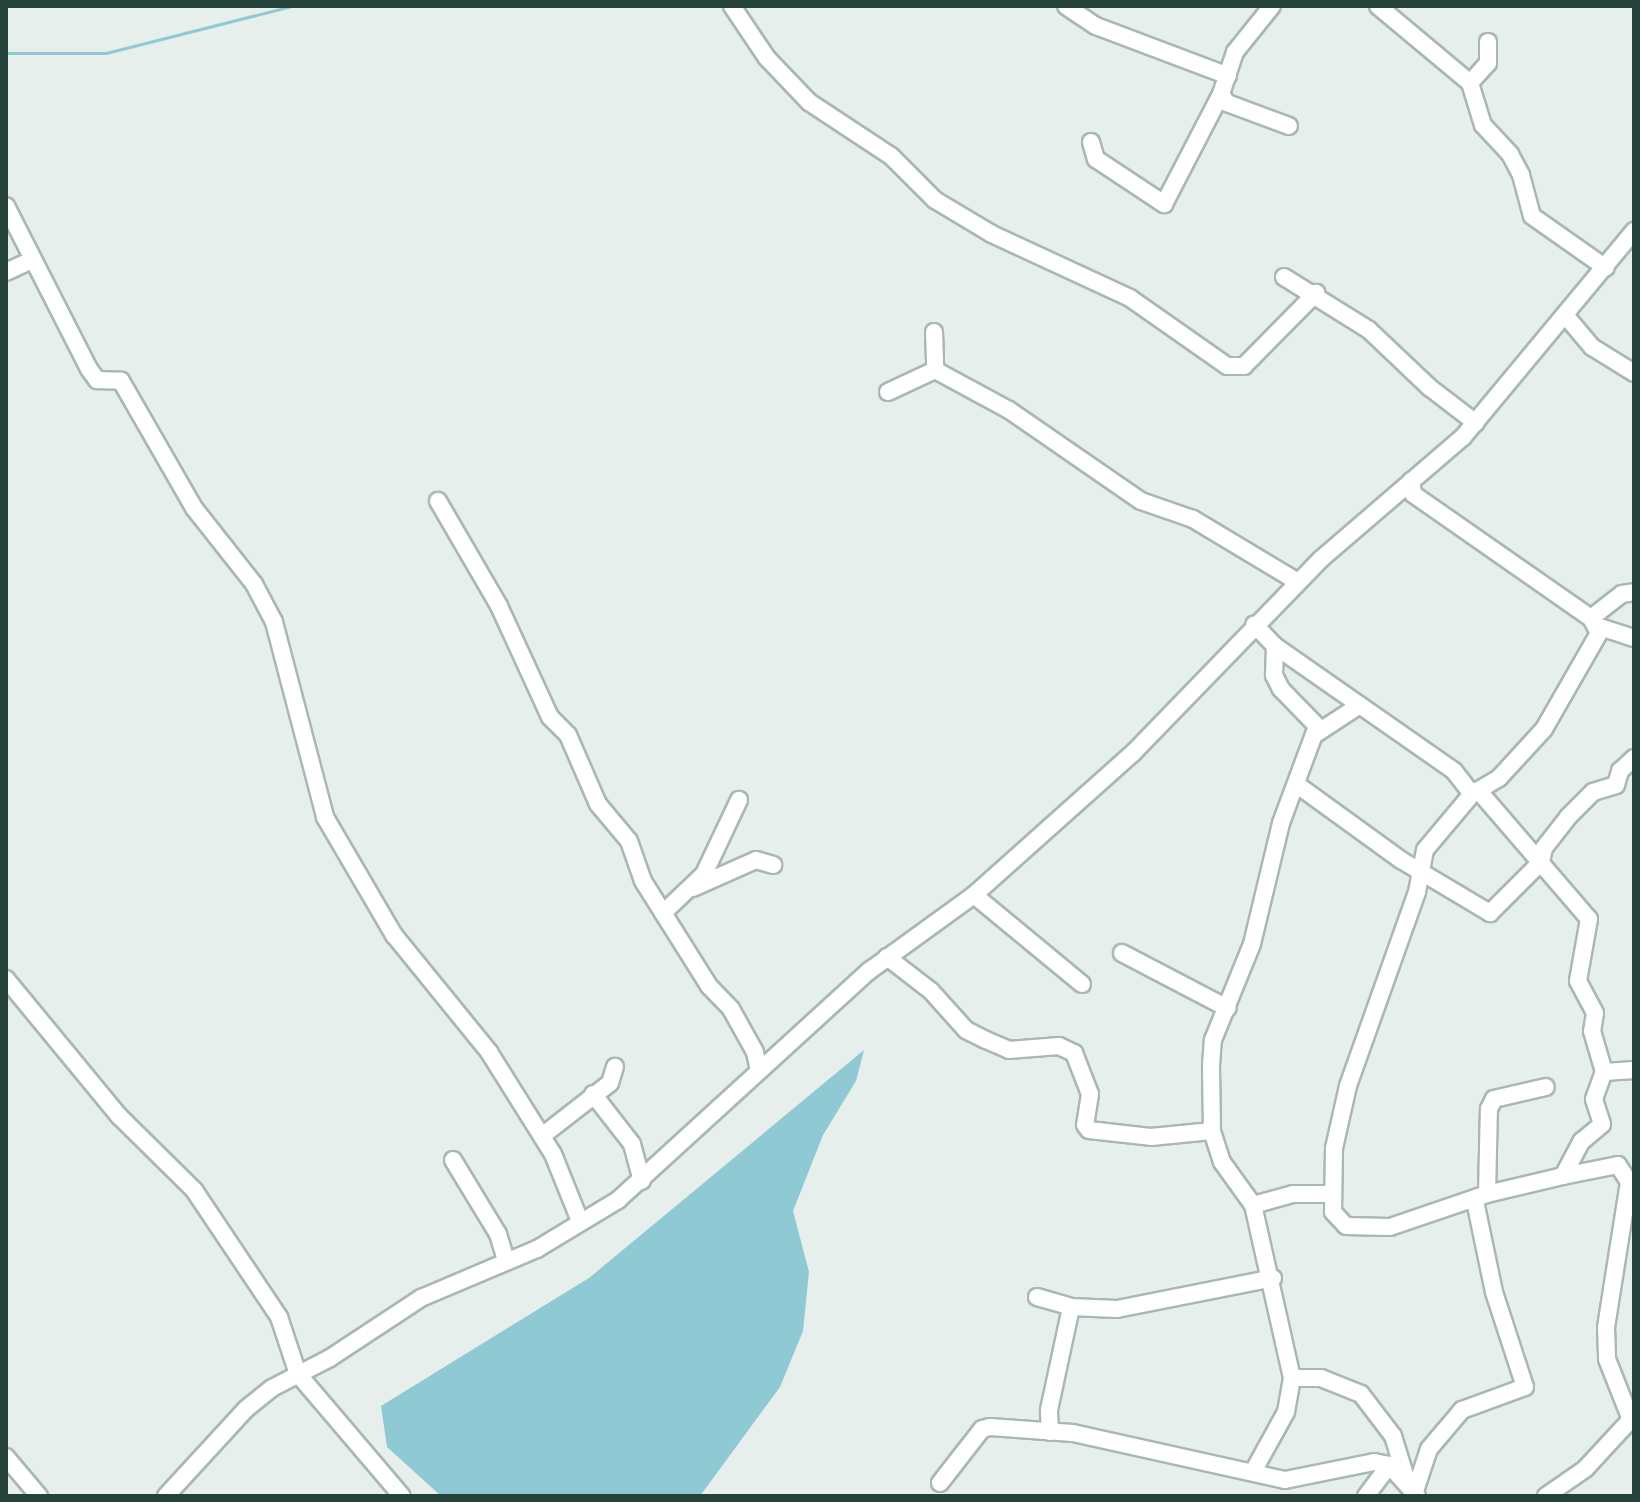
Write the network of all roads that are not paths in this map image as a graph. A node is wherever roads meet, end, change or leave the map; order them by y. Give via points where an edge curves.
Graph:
1 (732, 6) edge
2 (1066, 6) edge
3 (1272, 6) edge
4 (1378, 6) edge
5 (1488, 42) dead end
6 (1228, 76) junction
7 (1470, 83) junction
8 (1221, 94) junction
9 (1289, 126) dead end
10 (1091, 142) dead end
11 (6, 206) edge
12 (1634, 231) edge
13 (30, 261) junction
14 (1606, 268) junction
15 (6, 272) edge
16 (1284, 277) dead end
17 (1316, 293) junction
18 (1565, 315) junction
19 (934, 332) dead end
20 (935, 370) junction
21 (1634, 373) edge
22 (888, 392) dead end
23 (1476, 423) junction
24 (1411, 481) junction
25 (438, 501) dead end
26 (1298, 582) junction
27 (1634, 592) edge
28 (1594, 622) junction
29 (1254, 624) junction
30 (1634, 638) edge
31 (1275, 646) junction
32 (1360, 705) junction
33 (1317, 733) junction
34 (1634, 758) edge
35 (1296, 784) junction
36 (1475, 792) junction
37 (739, 800) dead end
38 (713, 855) junction
39 (1541, 862) junction
40 (744, 865) junction
41 (773, 865) dead end
42 (1422, 870) junction
43 (693, 888) junction
44 (974, 895) junction
45 (663, 913) junction
46 (1122, 953) dead end
47 (887, 957) junction
48 (6, 979) edge
49 (1082, 984) dead end
50 (1227, 1008) junction
51 (615, 1067) dead end
52 (1634, 1070) edge
53 (759, 1071) junction
54 (1604, 1072) junction
55 (1546, 1087) dead end
56 (593, 1094) junction
57 (1212, 1131) junction
58 (542, 1136) junction
59 (453, 1160) dead end
60 (1563, 1176) junction
61 (642, 1181) junction
62 (1331, 1194) junction
63 (1481, 1198) junction
64 (1253, 1205) junction
65 (580, 1221) junction
66 (506, 1261) junction
67 (1273, 1278) junction
68 (1037, 1297) dead end
69 (1071, 1307) junction
70 (298, 1374) junction
71 (1292, 1378) junction
72 (1632, 1418) edge
73 (1050, 1432) junction
74 (6, 1457) edge
75 (1389, 1465) junction
76 (1254, 1470) junction
77 (940, 1483) dead end
78 (1413, 1489) edge
79 (39, 1496) edge
80 (166, 1496) edge
81 (402, 1496) edge
82 (1366, 1496) edge
83 (1546, 1496) edge

1 - 17 street via 767,58 809,102 891,156 935,200 992,234 1130,298 1227,366 1244,366
2 - 6 street via 1096,26
3 - 6 street via 1235,52
4 - 7 street
5 - 7 street via 1488,63
6 - 8 street
7 - 14 street via 1483,125 1521,175 1532,216
8 - 9 street via 1227,103
8 - 10 street via 1164,204 1096,159
11 - 13 street
12 - 14 street
13 - 15 street
13 - 58 street via 46,280 89,369 97,380 121,381 194,508 254,584 274,622 325,817 394,935 489,1052
14 - 18 street
16 - 17 street
17 - 23 street via 1369,330
18 - 21 street via 1592,347
18 - 23 street
19 - 20 street
20 - 22 street
20 - 26 street via 1009,410 1141,501 1193,519
23 - 24 street
24 - 26 street
24 - 28 street via 1413,494
25 - 45 street via 499,606 550,717 568,735 598,804 629,841 636,869
26 - 29 street
27 - 28 street via 1622,594
28 - 30 street
28 - 36 street via 1593,649 1544,729 1499,778
29 - 31 street
29 - 44 street via 1137,749
31 - 32 street
31 - 33 street via 1274,675 1317,726
32 - 33 street
32 - 36 street via 1454,771
33 - 35 street
34 - 39 street via 1620,771 1616,785 1593,792 1568,817 1544,848
35 - 42 street
35 - 50 street via 1252,944
36 - 39 street
36 - 42 street via 1425,850
37 - 38 street
38 - 40 street
38 - 43 street
39 - 42 street via 1490,913
39 - 54 street via 1589,919 1578,981 1595,1013 1592,1031
40 - 41 street via 756,860
40 - 43 street
42 - 62 street via 1348,1086
43 - 45 street
44 - 47 street
44 - 49 street
45 - 53 street via 709,986 731,1009 755,1052
46 - 50 street
47 - 53 street
47 - 57 street via 931,991 966,1030 1009,1050 1059,1046 1074,1053 1090,1094 1085,1125 1089,1130 1151,1137
48 - 70 street via 119,1116 194,1190 279,1317
50 - 57 street via 1213,1040
51 - 56 street via 610,1083
52 - 54 street
53 - 61 street
54 - 60 street via 1594,1099 1602,1124 1582,1141
55 - 63 street via 1494,1099
56 - 58 street
56 - 61 street via 632,1144
57 - 64 street via 1222,1162
58 - 65 street
59 - 66 street via 498,1234
60 - 63 street
60 - 72 street via 1618,1165 1629,1182 1606,1327 1607,1359
61 - 65 street
62 - 63 street via 1338,1219 1367,1230
62 - 64 street via 1293,1194
63 - 78 street via 1494,1292 1525,1387 1462,1410 1429,1449
64 - 67 street
65 - 66 street via 537,1249
66 - 70 street via 421,1298
67 - 69 street via 1200,1289 1155,1303
67 - 71 street
68 - 69 street
69 - 73 street via 1049,1410
70 - 80 street via 246,1409
70 - 81 street
71 - 76 street via 1286,1412
71 - 78 street via 1321,1378 1361,1394 1393,1436
72 - 83 street via 1585,1469
73 - 76 street
73 - 77 street via 982,1429
74 - 79 street
75 - 76 street via 1374,1462 1285,1480
75 - 78 street
75 - 82 street

